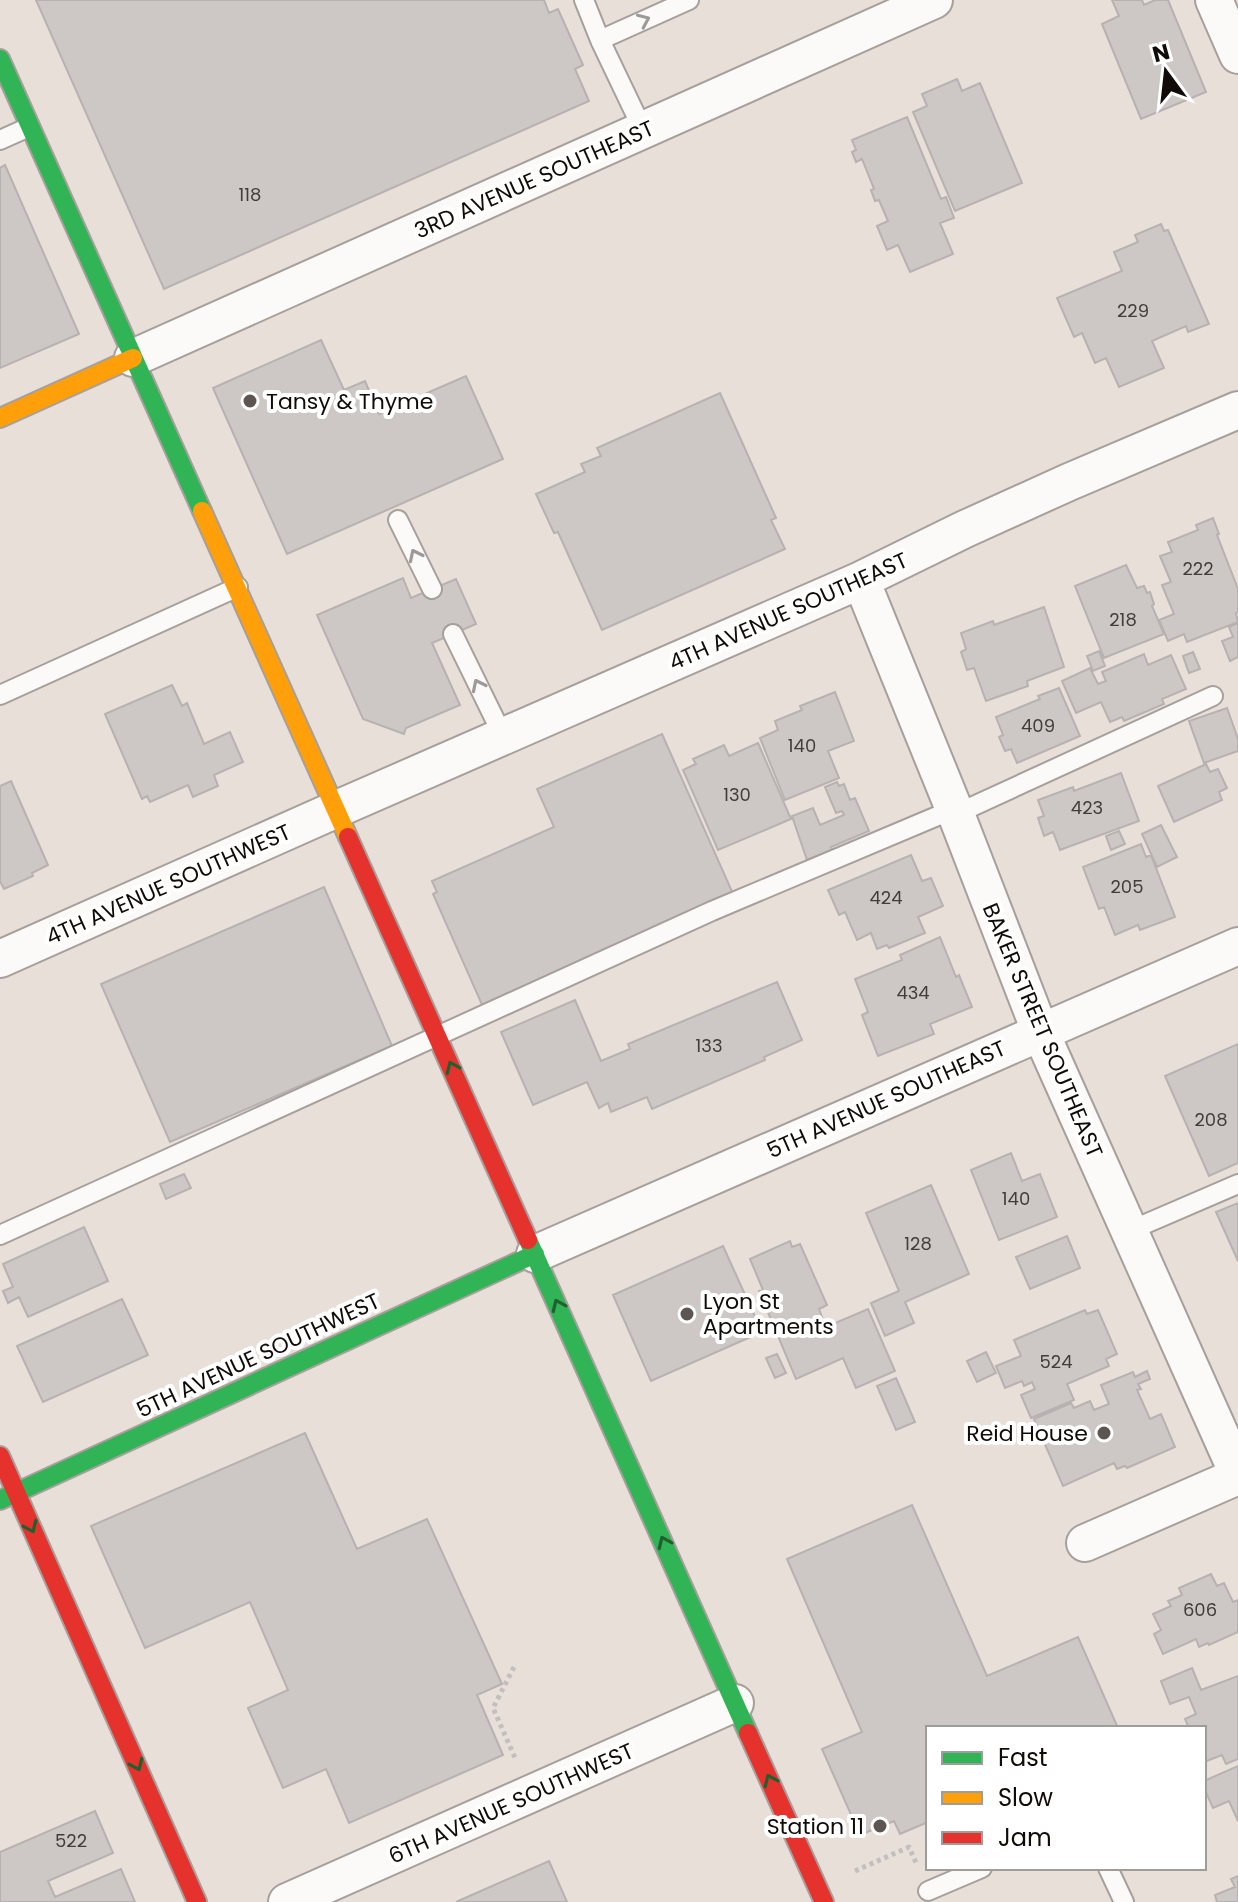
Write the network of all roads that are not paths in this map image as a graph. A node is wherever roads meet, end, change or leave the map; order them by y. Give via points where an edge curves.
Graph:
1 (584, 0) edge
2 (689, 0) edge
3 (934, 0) edge
4 (1214, 0) edge
5 (600, 40) junction
6 (1238, 55) edge
7 (0, 59) edge
8 (29, 127) junction
9 (643, 130) junction
10 (0, 140) edge
11 (133, 358) junction
12 (1238, 410) edge
13 (0, 418) edge
14 (398, 520) dead end
15 (861, 580) junction
16 (238, 587) junction
17 (432, 589) dead end
18 (453, 634) dead end
19 (0, 695) edge
20 (1213, 696) dead end
21 (503, 736) junction
22 (337, 809) junction
23 (955, 812) junction
24 (1238, 946) edge
25 (0, 959) edge
26 (1040, 1031) junction
27 (438, 1036) junction
28 (1238, 1184) edge
29 (1129, 1231) junction
30 (0, 1235) edge
31 (535, 1254) junction
32 (0, 1456) edge
33 (1238, 1475) edge
34 (8, 1496) edge
35 (1085, 1543) dead end
36 (735, 1703) junction
37 (977, 1870) edge
38 (1109, 1870) edge
39 (928, 1891) road end
40 (821, 1895) edge
41 (197, 1902) edge
42 (287, 1902) edge
43 (1124, 1902) edge

1 - 5 lane
5 -> 2 lane
3 - 9 street, 3RD AVENUE SOUTHEAST
4 - 6 street
5 - 9 lane
7 - 8 main road
8 - 10 lane
8 - 11 main road
9 - 11 street, 3RD AVENUE SOUTHEAST
11 - 13 main road
11 - 16 main road
12 - 15 street, 4TH AVENUE SOUTHEAST via 1004,511
17 -> 14 lane
15 - 21 street, 4TH AVENUE SOUTHEAST
15 - 23 street, BAKER STREET SOUTHEAST
16 - 19 lane
16 - 22 main road
21 -> 18 lane
20 - 23 lane
21 - 22 street, 4TH AVENUE SOUTHEAST
22 - 25 street, 4TH AVENUE SOUTHWEST
22 - 27 main road
23 - 26 street, BAKER STREET SOUTHEAST
23 - 27 lane via 712,911
24 - 26 street, 5TH AVENUE SOUTHEAST
26 - 29 street, BAKER STREET SOUTHEAST
26 - 31 street, 5TH AVENUE SOUTHEAST
27 - 30 lane
31 -> 27 main road
28 - 29 lane
29 - 33 street, BAKER STREET SOUTHEAST
31 - 34 main road, 5TH AVENUE SOUTHWEST
36 -> 31 main road
32 - 34 main road
33 - 35 street
34 -> 41 main road
40 -> 36 main road
36 - 42 street, 6TH AVENUE SOUTHWEST
37 - 39 lane
38 - 43 lane

